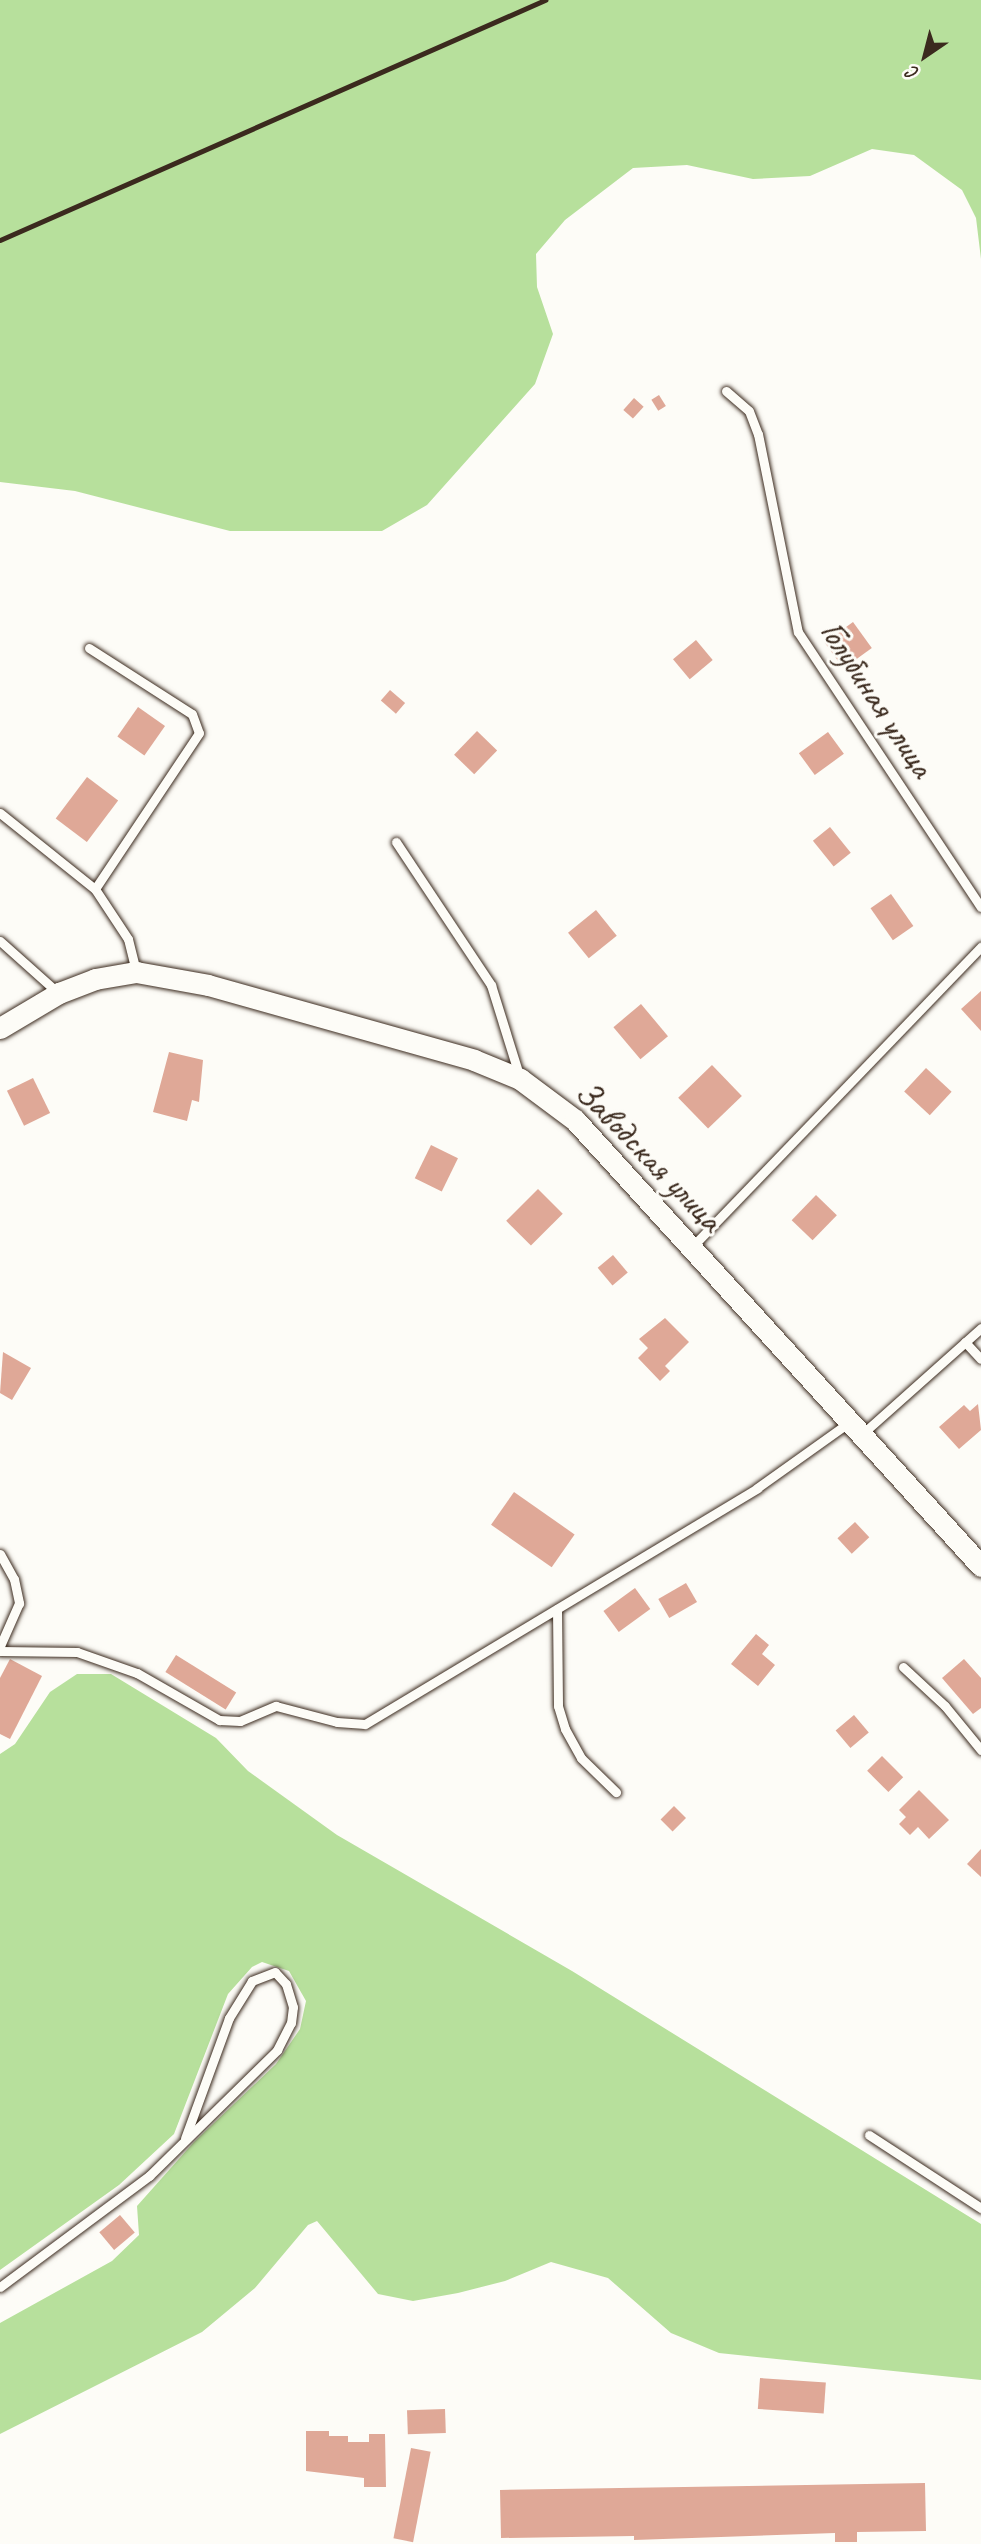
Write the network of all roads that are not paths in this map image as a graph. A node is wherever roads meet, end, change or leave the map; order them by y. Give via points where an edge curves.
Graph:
1 (726, 391) dead end
2 (89, 648) dead end
3 (0, 813) edge
4 (396, 842) dead end
5 (95, 889) junction
6 (981, 906) edge
7 (0, 941) edge
8 (981, 947) edge
9 (136, 972) junction
10 (59, 993) junction
11 (0, 1028) edge
12 (520, 1079) junction
13 (692, 1247) junction
14 (981, 1328) edge
15 (965, 1342) junction
16 (981, 1359) edge
17 (854, 1429) junction
18 (0, 1554) edge
19 (981, 1566) edge
20 (557, 1609) junction
21 (0, 1649) edge
22 (903, 1667) dead end
23 (981, 1750) edge
24 (616, 1792) dead end
25 (869, 2136) dead end
26 (185, 2138) junction
27 (981, 2208) edge
28 (0, 2287) edge

1 - 6 lane, Голубиная улица via 749,411 758,434 798,632
2 - 5 lane via 192,713 199,733
3 - 5 lane
4 - 12 lane via 491,985
5 - 9 lane via 128,939
7 - 10 lane
8 - 13 lane
9 - 10 street, Заводская улица via 95,978
9 - 12 street, Заводская улица via 208,985 474,1060
10 - 11 street, Заводская улица
12 - 13 street, Заводская улица via 575,1120
13 - 17 street, Заводская улица
14 - 15 lane
15 - 16 lane
15 - 17 lane
17 - 19 street, Заводская улица
17 - 20 lane
18 - 21 lane via 14,1579 19,1603
20 - 21 lane via 365,1724 337,1722 276,1706 240,1721 219,1720 137,1673 77,1652
20 - 24 lane via 558,1706 565,1729 580,1758
22 - 23 lane via 945,1706
25 - 27 lane
26 - 26 lane via 229,2018 253,1981 275,1972 286,1984 293,2007 284,2039 260,2068
26 - 28 lane via 135,2188

